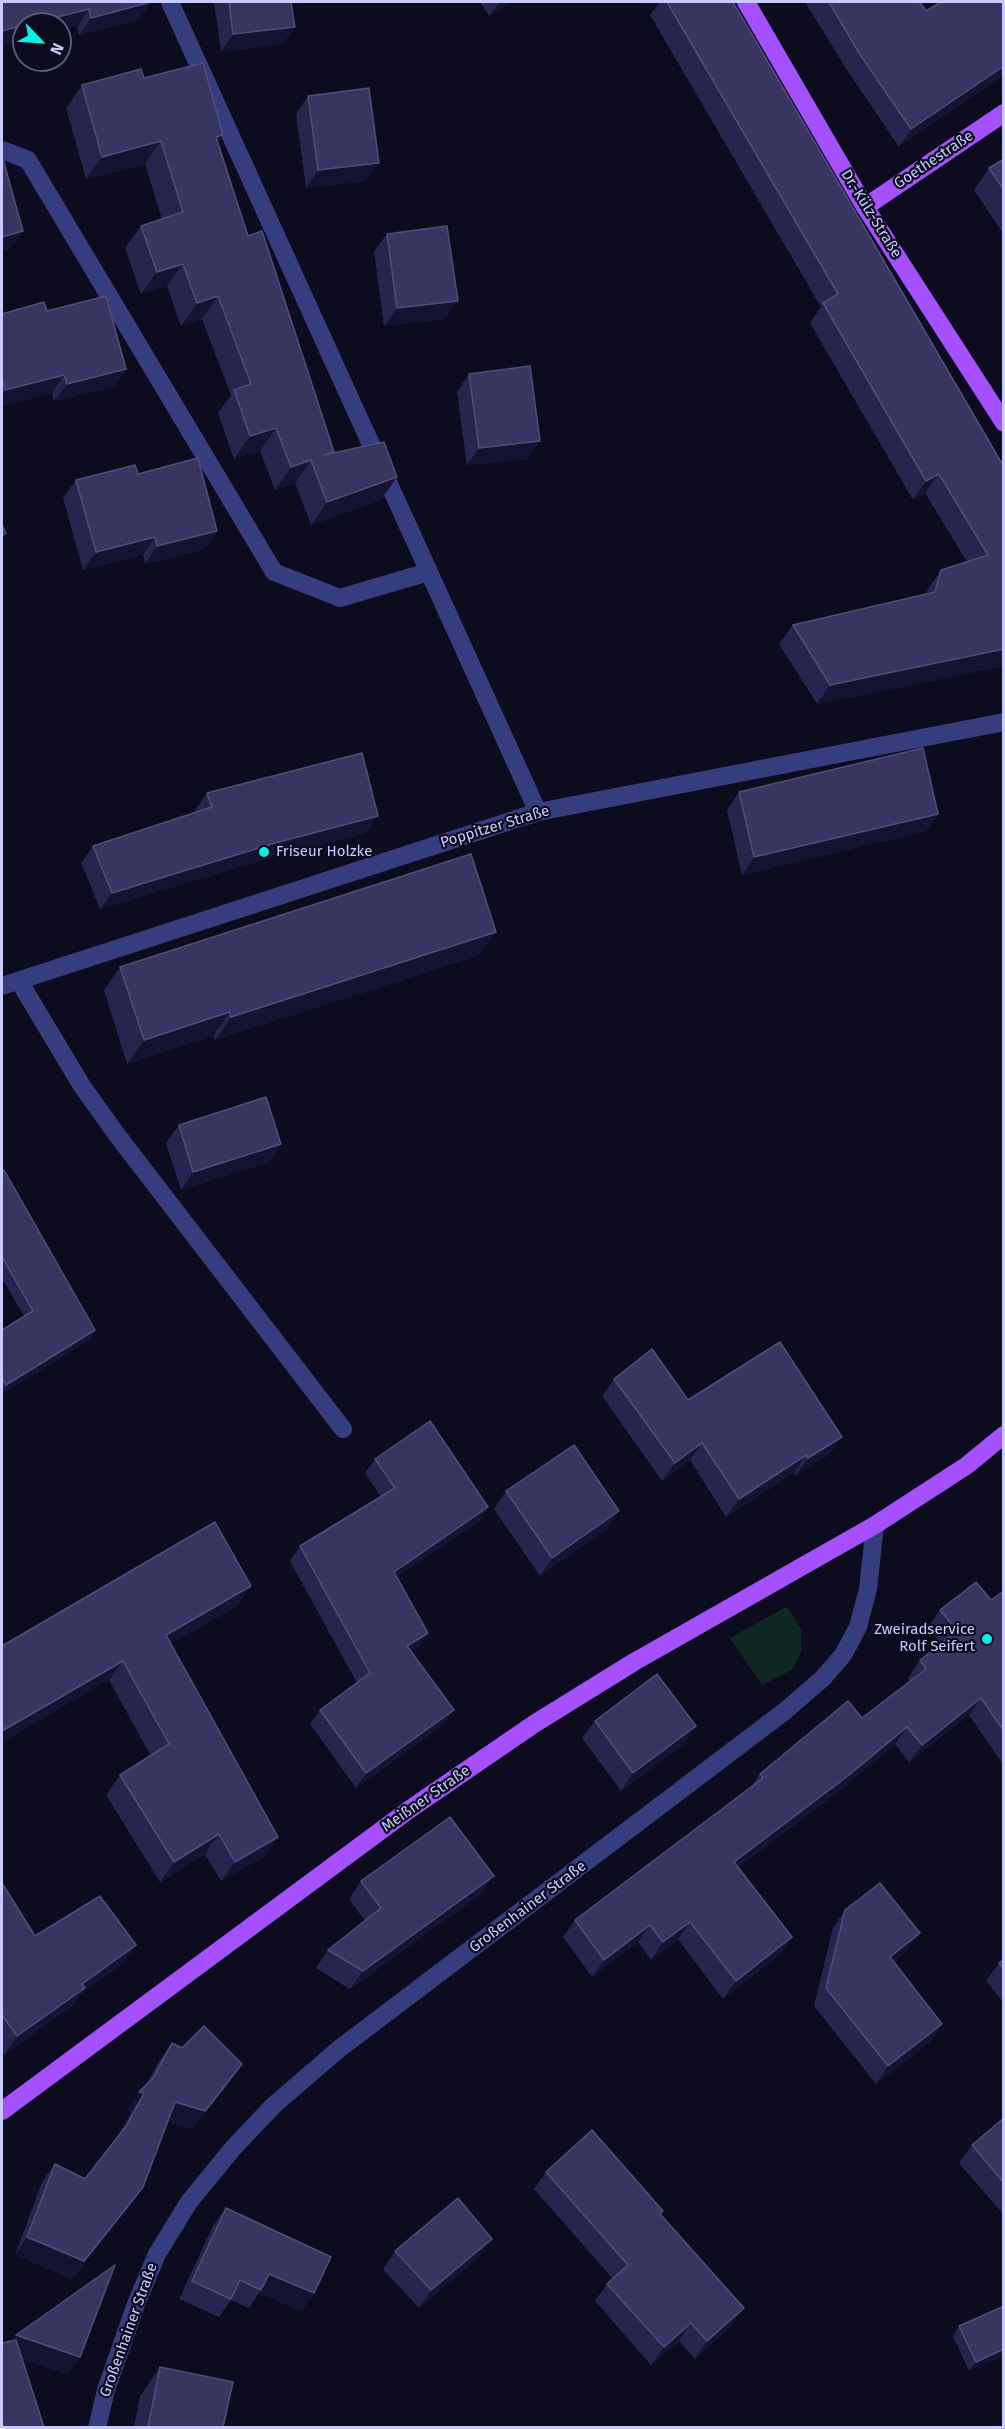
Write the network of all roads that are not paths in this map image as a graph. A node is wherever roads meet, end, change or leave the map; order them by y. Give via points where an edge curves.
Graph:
1 (170, 2) edge
2 (746, 2) edge
3 (1004, 113) edge
4 (2, 150) edge
5 (865, 207) junction
6 (1004, 423) edge
7 (428, 572) junction
8 (1004, 722) edge
9 (538, 812) junction
10 (19, 981) junction
11 (2, 986) edge
12 (343, 1429) dead end
13 (1004, 1435) edge
14 (875, 1524) junction
15 (2, 2111) edge
16 (97, 2427) edge

1 - 7 street
2 - 5 main road, Dr.-Külz-Straße
3 - 5 main road, Goethestraße
4 - 7 street via 28,160 274,572 340,598
5 - 6 main road, Dr.-Külz-Straße
7 - 9 street
8 - 9 street, Poppitzer Straße
9 - 10 street, Poppitzer Straße
10 - 11 street, Poppitzer Straße
10 - 12 street via 82,1086 117,1135
13 - 14 main road via 966,1466
14 - 15 main road, Meißner Straße via 534,1724 410,1809
14 - 16 street, Großenhainer Straße via 868,1588 858,1627 843,1655 822,1679 785,1712 339,2049 274,2105 234,2147 189,2202 158,2254 136,2304

